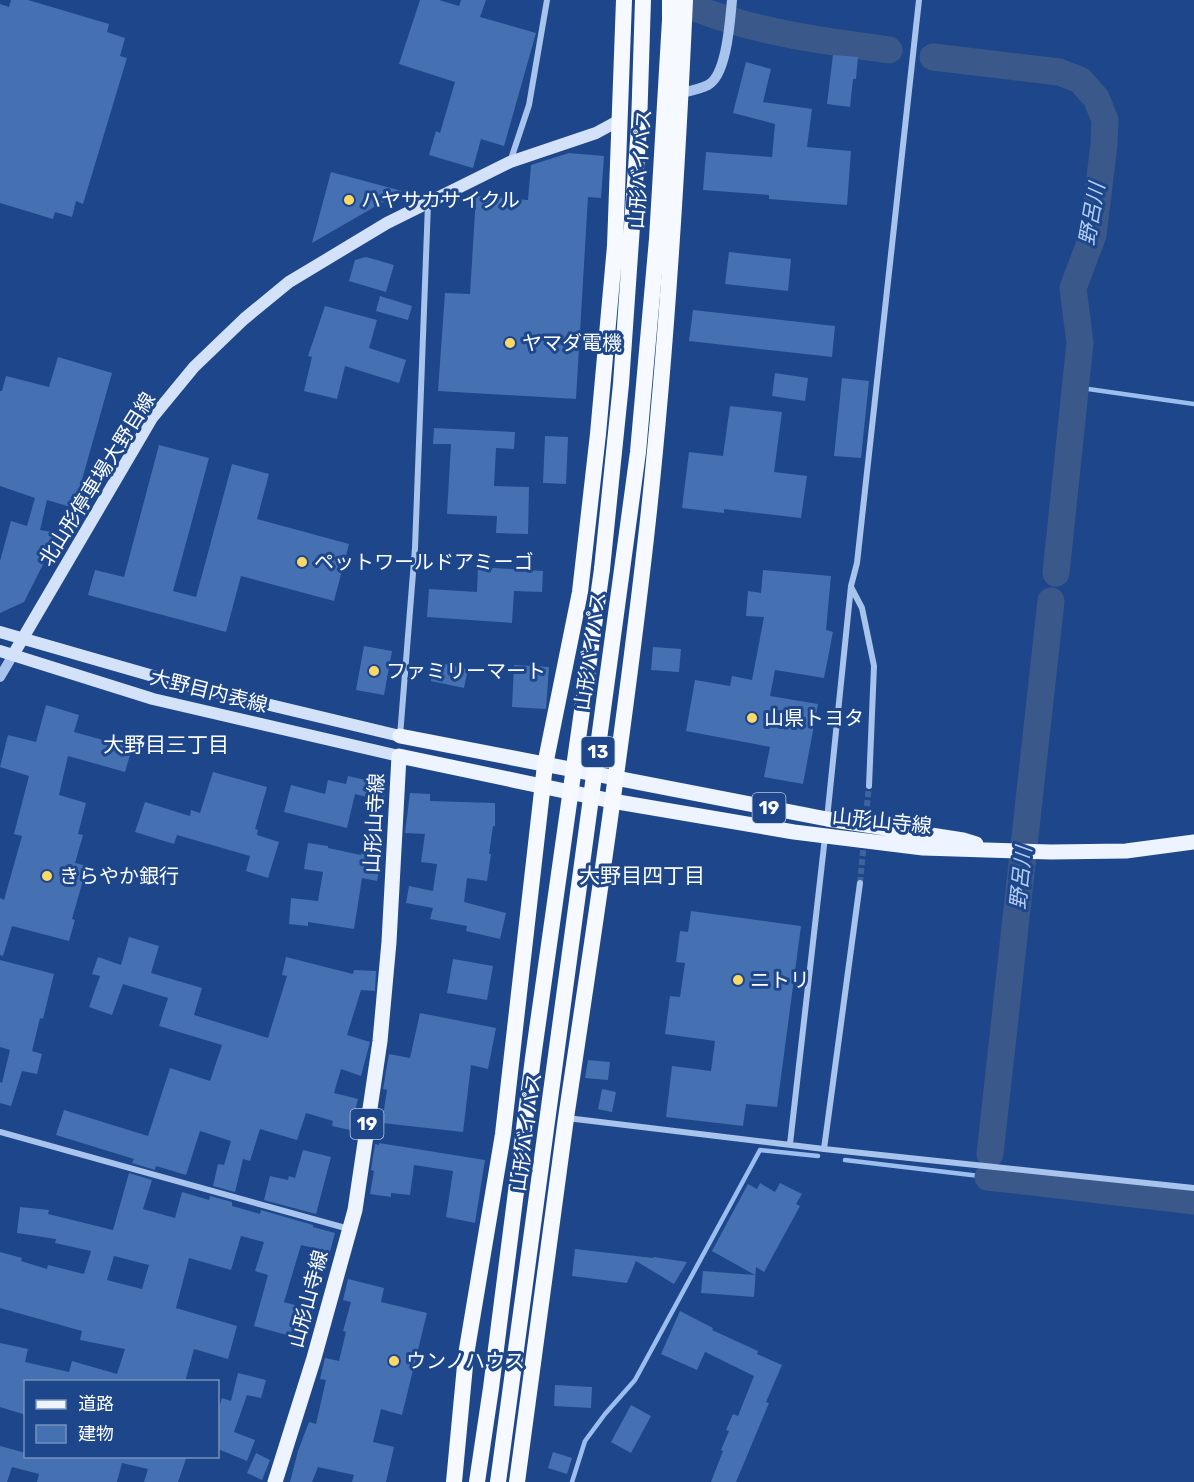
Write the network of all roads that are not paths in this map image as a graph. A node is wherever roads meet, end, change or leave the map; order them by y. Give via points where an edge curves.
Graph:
1 (547, 0) edge
2 (624, 0) edge
3 (643, 0) edge
4 (670, 0) edge
5 (685, 0) edge
6 (732, 0) edge
7 (919, 0) edge
8 (681, 93) junction
9 (620, 120) junction
10 (510, 162) junction
11 (428, 202) junction
12 (851, 586) junction
13 (0, 632) edge
14 (22, 639) junction
15 (0, 651) edge
16 (13, 655) junction
17 (0, 677) edge
18 (400, 736) junction
19 (399, 756) junction
20 (545, 765) junction
21 (616, 779) junction
22 (869, 786) tunnel mouth
23 (543, 787) junction
24 (612, 801) junction
25 (827, 819) junction
26 (825, 836) junction
27 (1194, 842) edge
28 (993, 850) junction
29 (860, 883) tunnel mouth
30 (566, 1118) junction
31 (0, 1131) edge
32 (790, 1144) junction
33 (824, 1149) junction
34 (1194, 1188) edge
35 (349, 1229) junction
36 (275, 1482) edge
37 (454, 1482) edge
38 (477, 1482) edge
39 (498, 1482) edge
40 (517, 1482) edge

1 - 10 street via 529,105
2 - 9 highway
3 - 38 highway, 山形バイパス / 13, bridge via 639,126 622,372 602,569
4 - 39 highway, 山形バイパス / 13, bridge via 657,239 638,452
5 - 8 highway
6 - 8 street via 719,74 710,84
7 - 12 street via 857,562
8 - 21 highway via 649,502
9 - 10 main road, 北山形停車場大野目線 via 596,134
9 - 20 highway via 615,246 582,581
10 - 11 main road, 北山形停車場大野目線
11 - 14 main road, 北山形停車場大野目線 via 289,282 194,366 152,418
11 - 18 street via 415,548
12 - 22 street via 862,608 874,666
12 - 25 street
13 - 14 main road
14 - 16 main road, 北山形停車場大野目線
14 - 18 main road, 大野目内表線 via 174,682
15 - 16 main road
16 - 17 street
16 - 19 main road, 大野目内表線 via 153,699
18 - 20 main road, 山形山寺線 / 19
19 - 23 main road, 山形山寺線 / 19
19 - 35 main road, 山形山寺線 / 19 via 380,1041
20 - 21 main road, 山形山寺線 / 19
20 - 23 highway
21 - 24 highway
21 - 25 main road, 山形山寺線 / 19
23 - 24 main road, 山形山寺線 / 19
23 - 37 highway via 503,1134 466,1355
24 - 26 main road, 山形山寺線 / 19
24 - 30 highway
25 - 28 main road, 山形山寺線 / 19 via 963,840
26 - 28 main road, 山形山寺線 / 19 via 923,848
26 - 32 street
27 - 28 main road, 山形山寺線 / 19 via 1126,851
29 - 33 street
30 - 32 street
30 - 40 highway
31 - 35 street
32 - 33 street
33 - 34 street
35 - 36 main road, 山形山寺線 / 19

